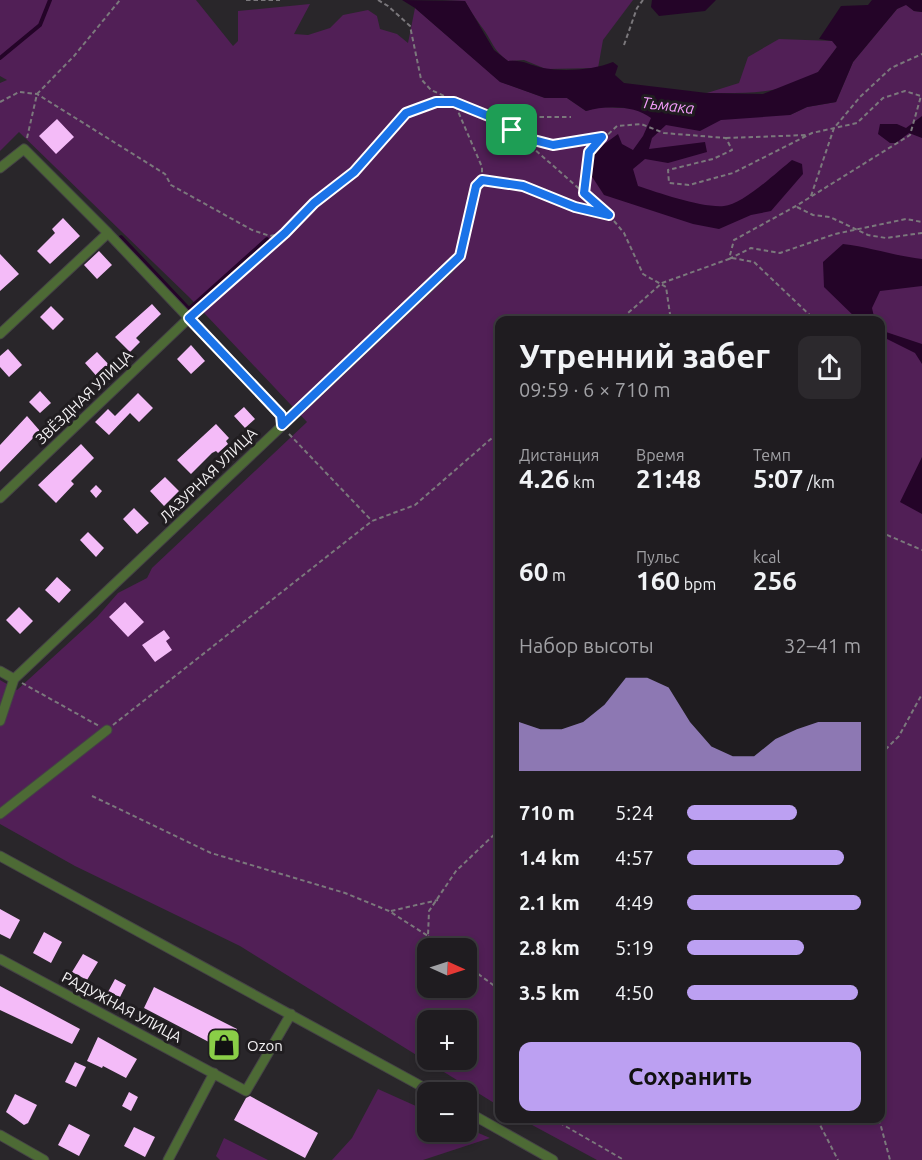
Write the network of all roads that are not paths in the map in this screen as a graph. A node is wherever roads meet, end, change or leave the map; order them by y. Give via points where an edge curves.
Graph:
1 (0, 168) edge
2 (108, 232) junction
3 (449, 268) road end
4 (189, 318) junction
5 (0, 334) edge
6 (282, 425) junction
7 (0, 498) edge
8 (0, 671) edge
9 (14, 679) junction
10 (0, 721) edge
11 (107, 730) road end
12 (0, 814) edge
13 (0, 856) edge
14 (0, 959) edge
15 (291, 1014) junction
16 (214, 1074) junction
17 (417, 1084) edge
18 (477, 1117) edge
19 (0, 1135) edge
20 (44, 1160) edge
21 (168, 1160) edge
22 (554, 1160) edge

1 - 2 street via 24,149
2 - 4 street
2 - 5 street
3 - 6 street, ЛАЗУРНАЯ УЛИЦА
4 - 6 street via 281,415
4 - 7 street, ЗВЁЗДНАЯ УЛИЦА
6 - 9 street, ЛАЗУРНАЯ УЛИЦА
8 - 9 street
9 - 10 street
11 - 12 street
13 - 15 street
14 - 16 street, РАДУЖНАЯ УЛИЦА
15 - 16 street, РАДУЖНАЯ УЛИЦА via 246,1091
15 - 17 street
16 - 21 street
18 - 22 street
19 - 20 street

